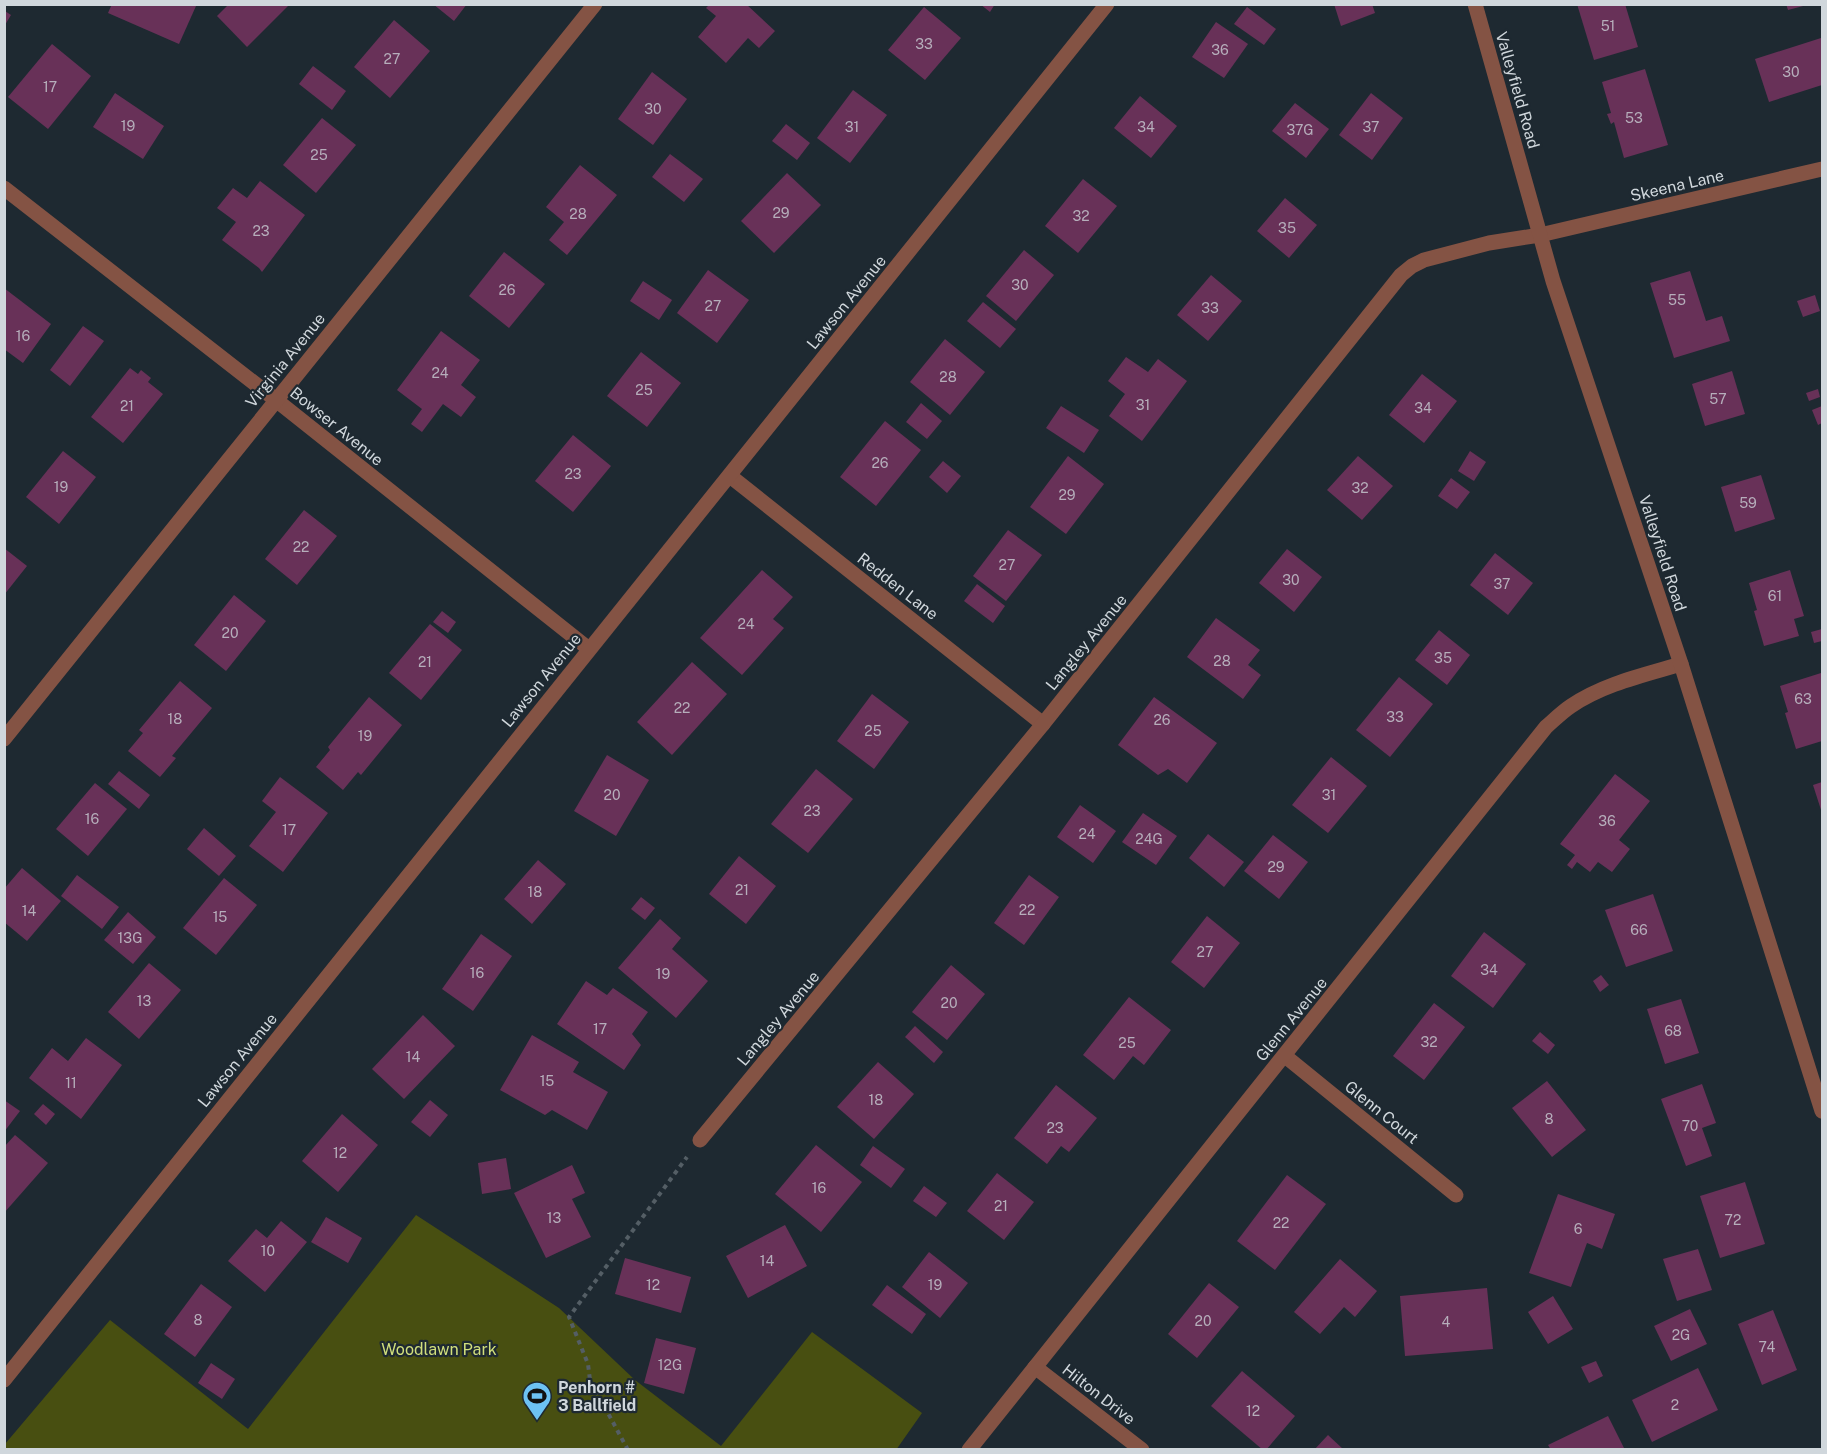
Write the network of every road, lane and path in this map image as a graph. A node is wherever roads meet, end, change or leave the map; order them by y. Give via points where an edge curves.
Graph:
1 (595, 4) edge
2 (1107, 4) edge
3 (1475, 4) edge
4 (1822, 169) edge
5 (4, 188) edge
6 (1540, 235) junction
7 (276, 400) junction
8 (730, 476) junction
9 (589, 649) junction
10 (1681, 664) junction
11 (1043, 724) junction
12 (4, 739) edge
13 (1285, 1056) junction
14 (1822, 1111) edge
15 (700, 1140) joint
16 (1456, 1195) dead end
17 (1035, 1366) junction
18 (4, 1380) edge
19 (628, 1449) edge
20 (969, 1449) edge
21 (1142, 1449) edge

1 - 7 street, Virginia Avenue
2 - 8 street, Lawson Avenue
3 - 6 street, Valleyfield Road
4 - 6 street, Skeena Lane
5 - 7 street, Bowser Avenue
6 - 10 street, Valleyfield Road
6 - 11 street, Langley Avenue via 1489,243 1424,261 1401,275
7 - 9 street, Bowser Avenue
7 - 12 street, Virginia Avenue
8 - 9 street, Lawson Avenue
8 - 11 street, Redden Lane
9 - 18 street, Lawson Avenue
10 - 13 street, Glenn Avenue via 1593,693 1546,727
10 - 14 street, Valleyfield Road
11 - 15 street, Langley Avenue
13 - 16 street, Glenn Court
13 - 17 street, Glenn Avenue
15 - 19 path via 569,1317 588,1364 590,1380
17 - 20 street, Glenn Avenue
17 - 21 street, Hilton Drive

